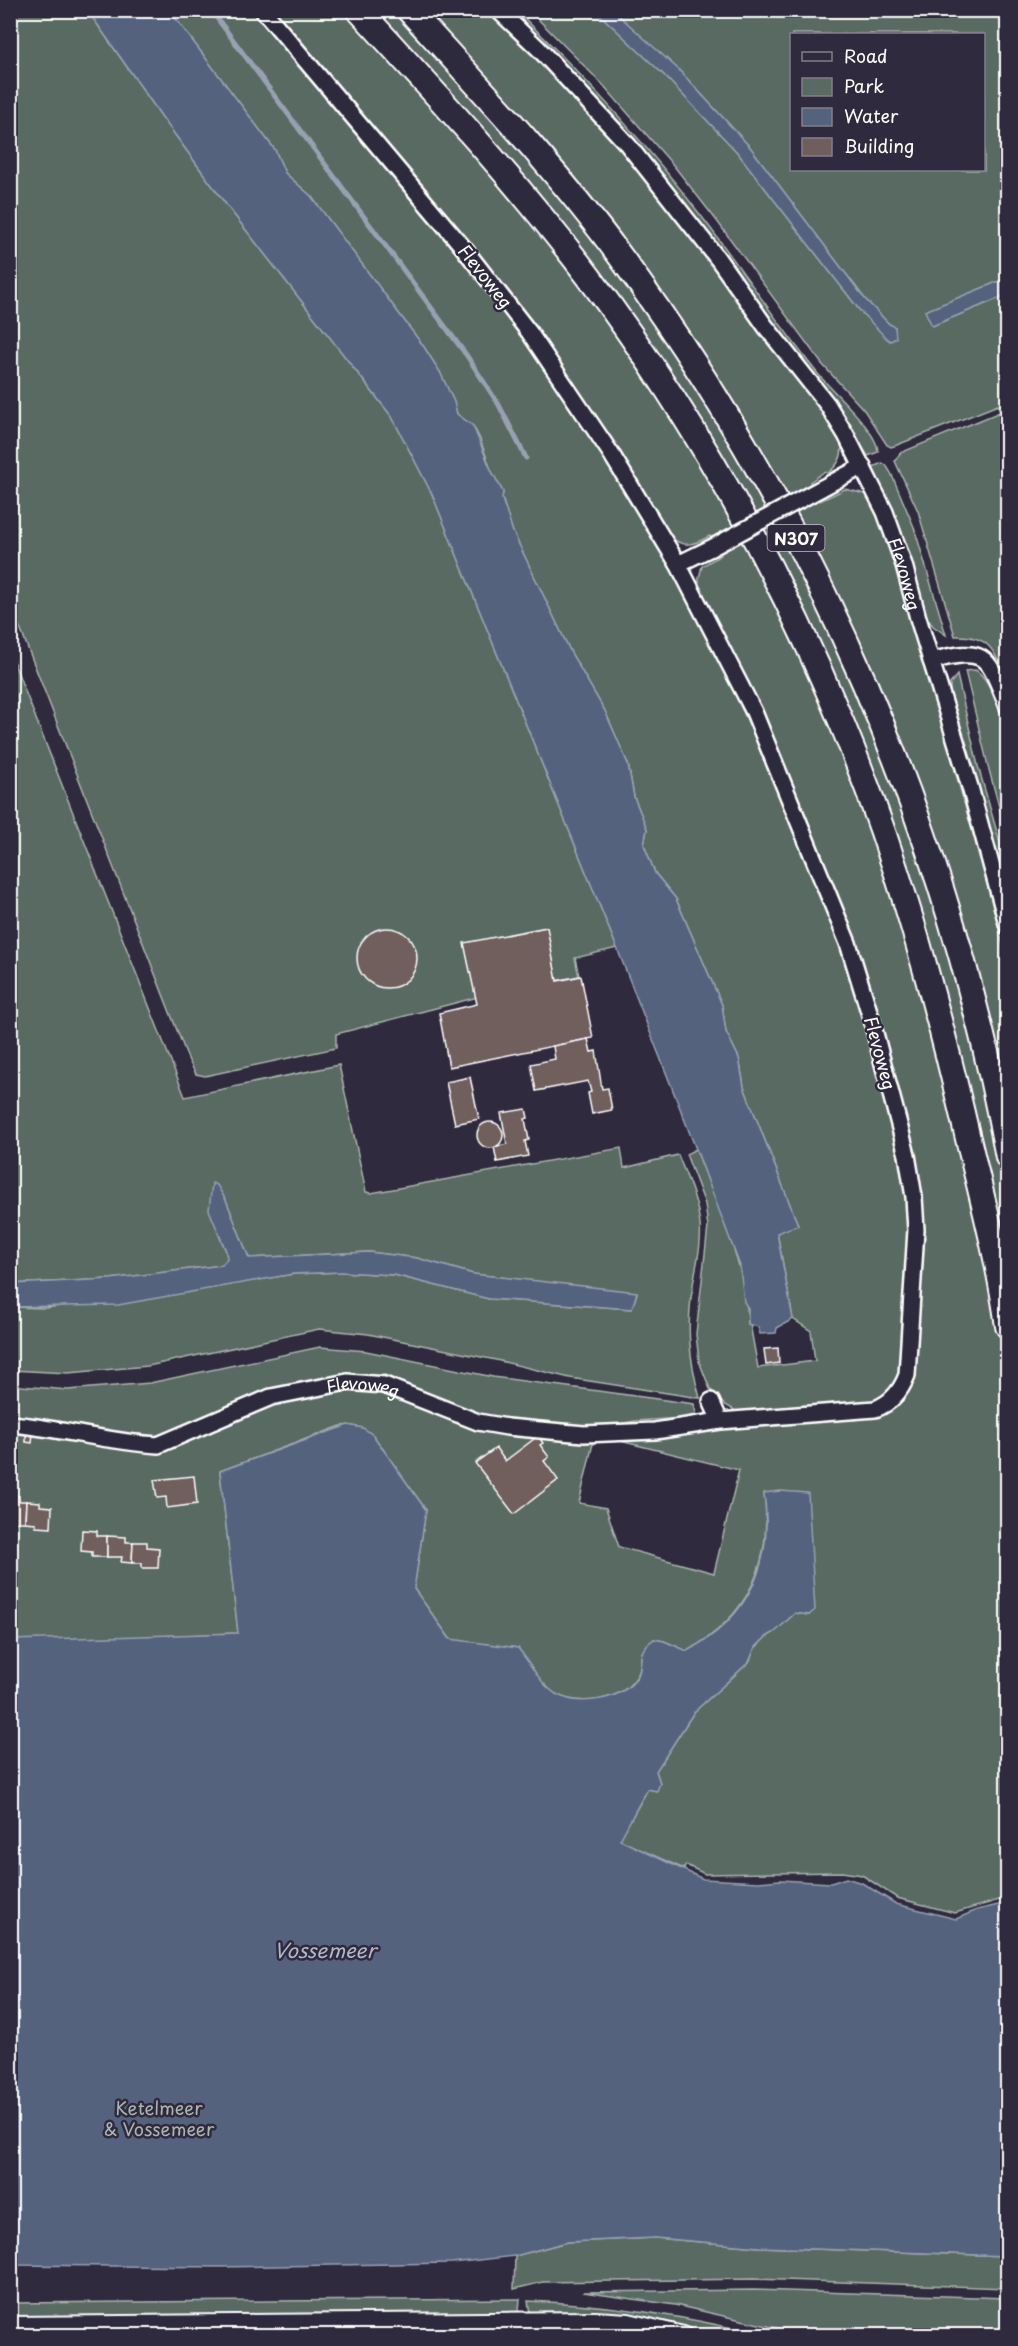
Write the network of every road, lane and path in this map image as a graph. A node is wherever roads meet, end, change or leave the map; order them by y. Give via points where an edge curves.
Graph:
1 (263, 10) edge
2 (359, 10) edge
3 (409, 10) edge
4 (498, 10) edge
5 (863, 466) junction
6 (678, 564) junction
7 (931, 661) junction
8 (1008, 707) edge
9 (1008, 927) edge
10 (1008, 1157) edge
11 (1008, 1326) edge
12 (711, 1401) dead end
13 (720, 1421) junction
14 (10, 1424) edge
15 (10, 2326) edge
16 (522, 2329) edge
17 (683, 2336) edge

1 - 6 street, Flevoweg via 462,246 529,332 610,452
2 - 11 highway, N307 via 488,150 591,279 662,382 768,564 844,729 917,937 983,1202
3 - 10 highway, N307 via 542,159 619,254 700,373 794,533 877,710 923,830 975,1009
4 - 5 street, Flevoweg via 590,102 674,202 827,404
5 - 6 street, bridge
5 - 7 street, Flevoweg via 895,537
6 - 13 street, Flevoweg via 754,712 848,943 872,1018 907,1155 916,1230 908,1375 892,1399 868,1410
7 - 8 street via 964,653 979,656 986,661
7 - 9 street, Flevoweg
12 - 13 street
13 - 14 street, Flevoweg via 655,1431 584,1434 507,1427 478,1422 384,1385 347,1382 272,1397 158,1445
15 - 16 street
16 - 17 street via 615,2322

